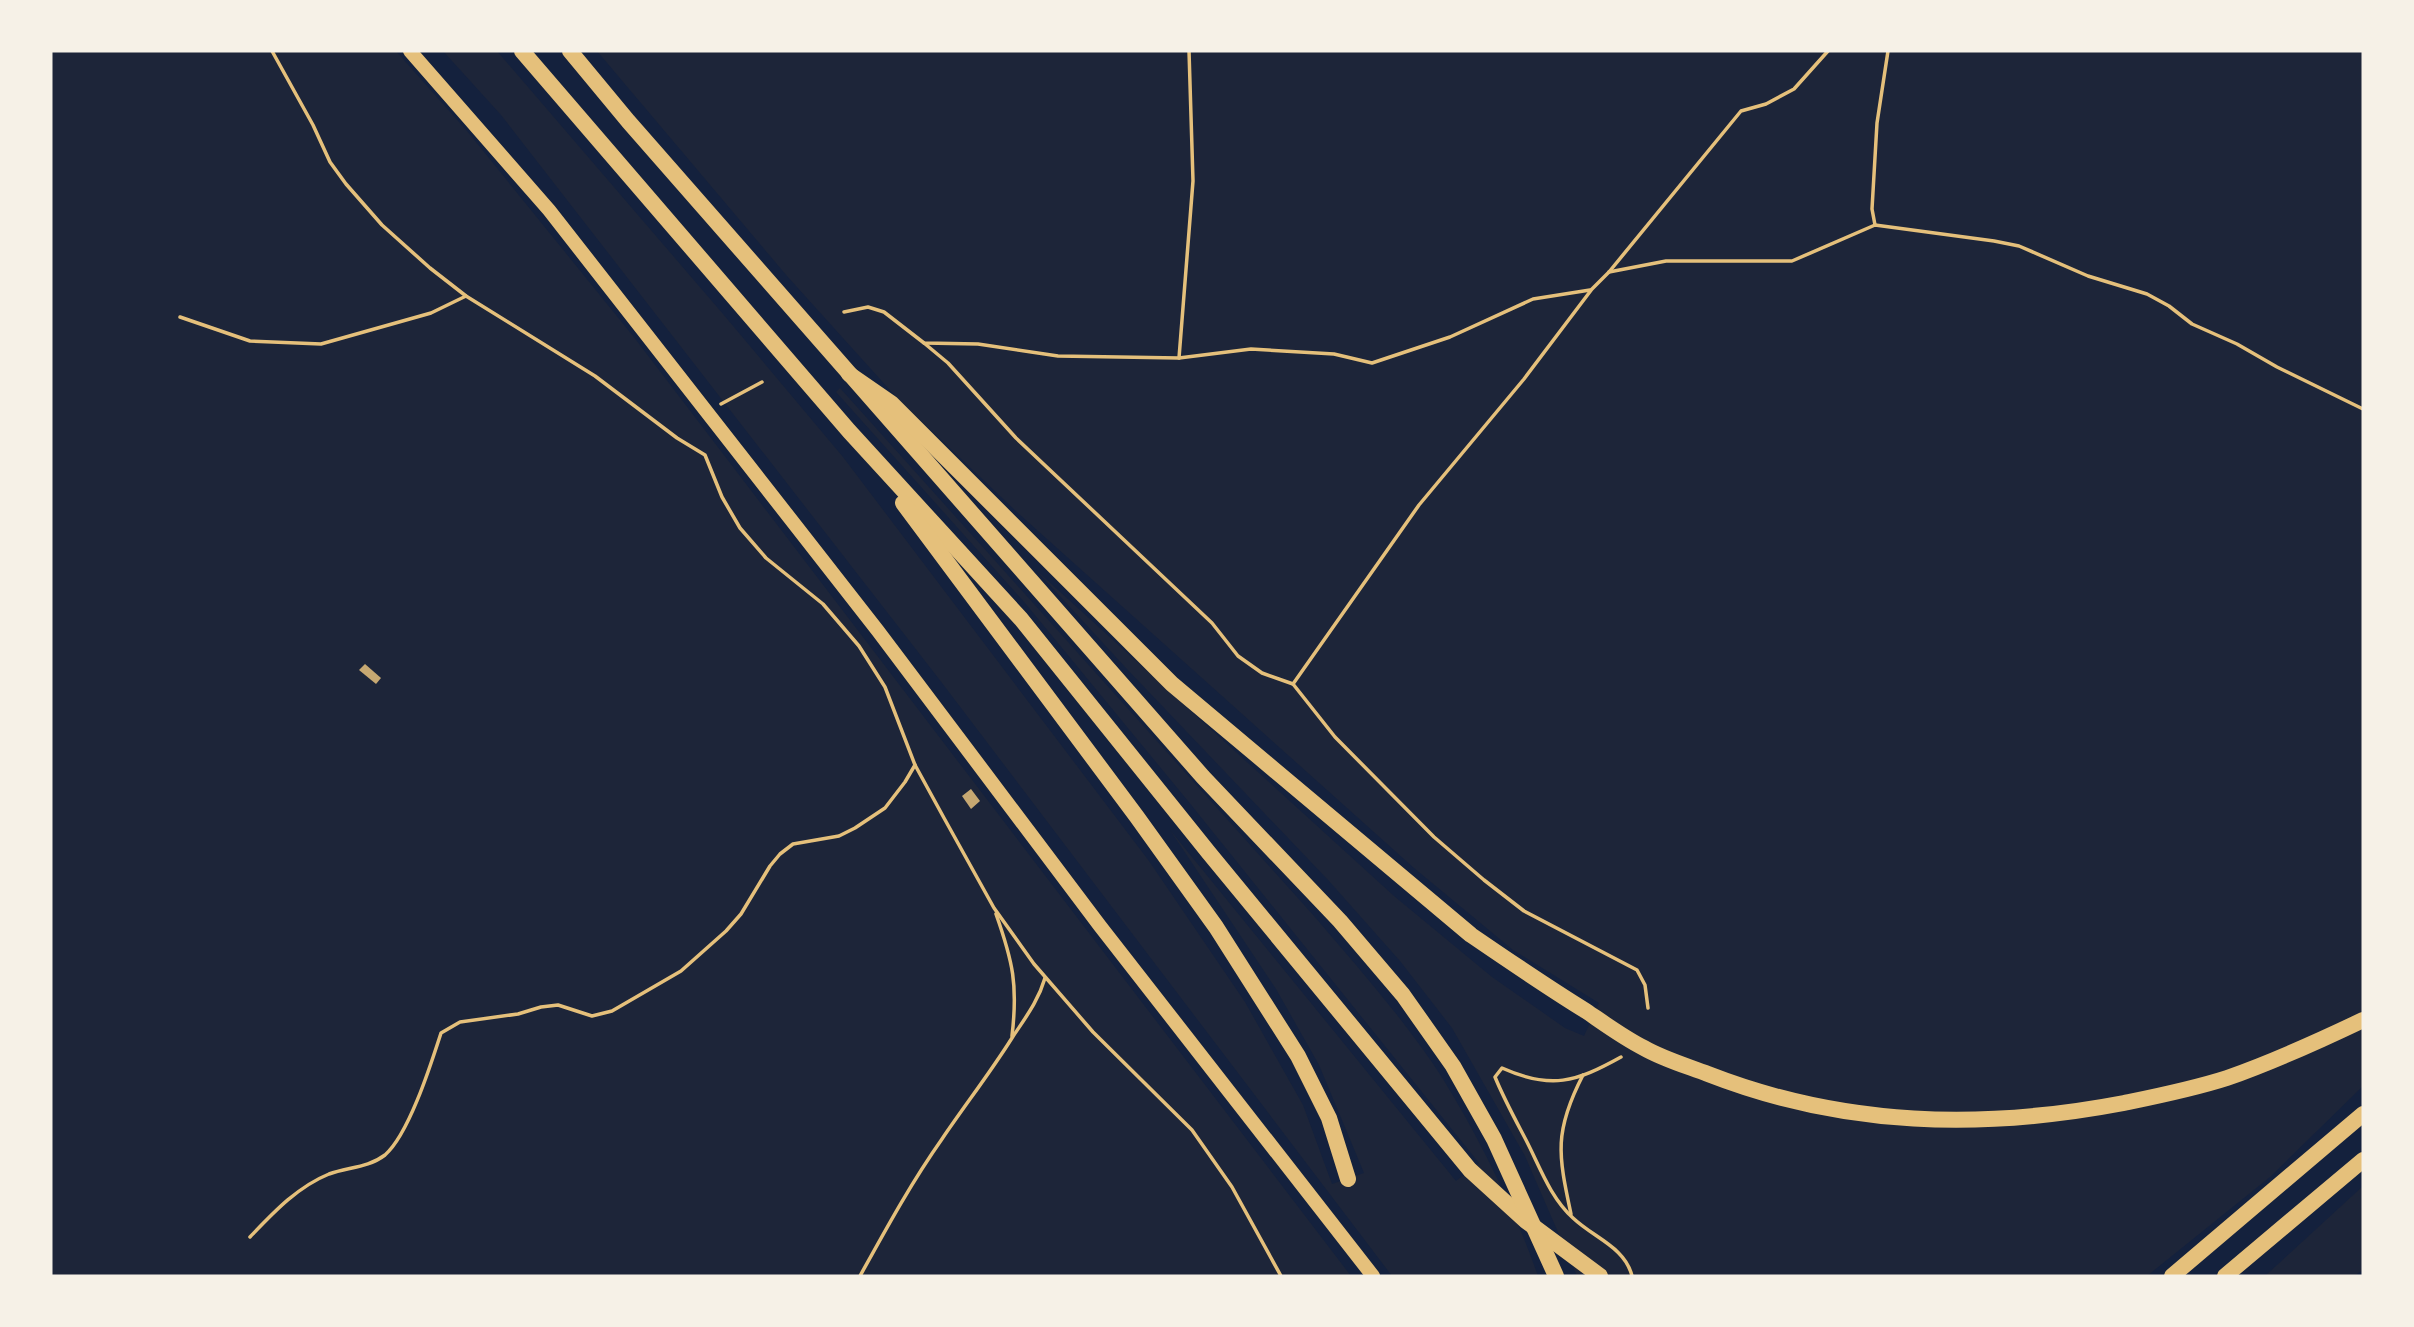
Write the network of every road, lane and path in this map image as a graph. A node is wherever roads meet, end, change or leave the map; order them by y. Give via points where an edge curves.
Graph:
1 (272, 51) edge
2 (410, 51) edge
3 (522, 51) edge
4 (570, 51) edge
5 (1189, 51) edge
6 (1828, 51) edge
7 (1888, 51) edge
8 (1875, 225) junction
9 (1609, 272) junction
10 (1592, 289) junction
11 (466, 296) junction
12 (844, 312) dead end
13 (180, 317) dead end
14 (924, 343) junction
15 (1179, 358) junction
16 (849, 374) junction
17 (762, 382) dead end
18 (2363, 409) edge
19 (705, 412) junction
20 (849, 431) junction
21 (1293, 684) junction
22 (915, 765) junction
23 (994, 908) junction
24 (1045, 978) junction
25 (1648, 1008) dead end
26 (2363, 1020) edge
27 (1012, 1038) junction
28 (1620, 1056) dead end
29 (1583, 1075) junction
30 (2363, 1114) edge
31 (2363, 1160) edge
32 (1348, 1179) dead end
33 (1571, 1216) junction
34 (250, 1237) dead end
35 (860, 1276) edge
36 (1281, 1276) edge
37 (1373, 1276) edge
38 (1556, 1276) edge
39 (1600, 1276) edge
40 (1632, 1276) edge
41 (2172, 1276) edge
42 (2225, 1276) edge

1 - 11 path via 346,184 382,225
2 - 19 main road via 549,210
3 - 20 highway
4 - 16 highway
5 - 15 path via 1193,181
6 - 9 path via 1794,89 1741,111
7 - 8 path via 1877,123
8 - 9 path via 1792,261 1666,261
8 - 18 path via 2019,246 2147,294 2192,324
9 - 10 path
10 - 15 path via 1533,299 1450,337 1372,363 1334,354 1251,349
10 - 21 path via 1419,505
11 - 13 path via 431,313 321,344 250,341
11 - 22 path via 595,376 705,455 740,528 766,558 823,604 859,646 884,687
12 - 14 path via 868,307 884,312
14 - 15 path via 978,344 1058,356
14 - 21 path via 1016,438 1212,623 1238,656 1262,673
16 - 26 highway via 891,402 1172,684 1472,935 1645,1049 1799,1104 1920,1121 1985,1120 2166,1094 2292,1053
16 - 38 highway via 1203,777 1340,921 1403,995 1453,1066 1494,1139
17 - 19 path
19 - 37 main road
20 - 32 highway via 1216,927 1298,1056 1328,1118
20 - 39 highway via 1021,619 1471,1170 1526,1221
21 - 25 path via 1335,737 1434,837 1485,880 1524,911 1637,970 1646,985
22 - 23 path
22 - 34 path via 885,808 855,828 839,836 793,844 780,854 726,931 681,971 612,1011 592,1016 558,1005 541,1007 460,1023 441,1033 401,1134 385,1154 367,1165 313,1181
23 - 24 path
23 - 27 path via 1015,976
24 - 27 path via 1036,1002
24 - 36 path via 1192,1130 1238,1197
27 - 35 path via 898,1206
28 - 29 path
29 - 33 path via 1560,1134
29 - 33 path via 1542,1082 1503,1068 1495,1077 1552,1192
30 - 41 highway
31 - 42 highway
33 - 40 path via 1621,1252

